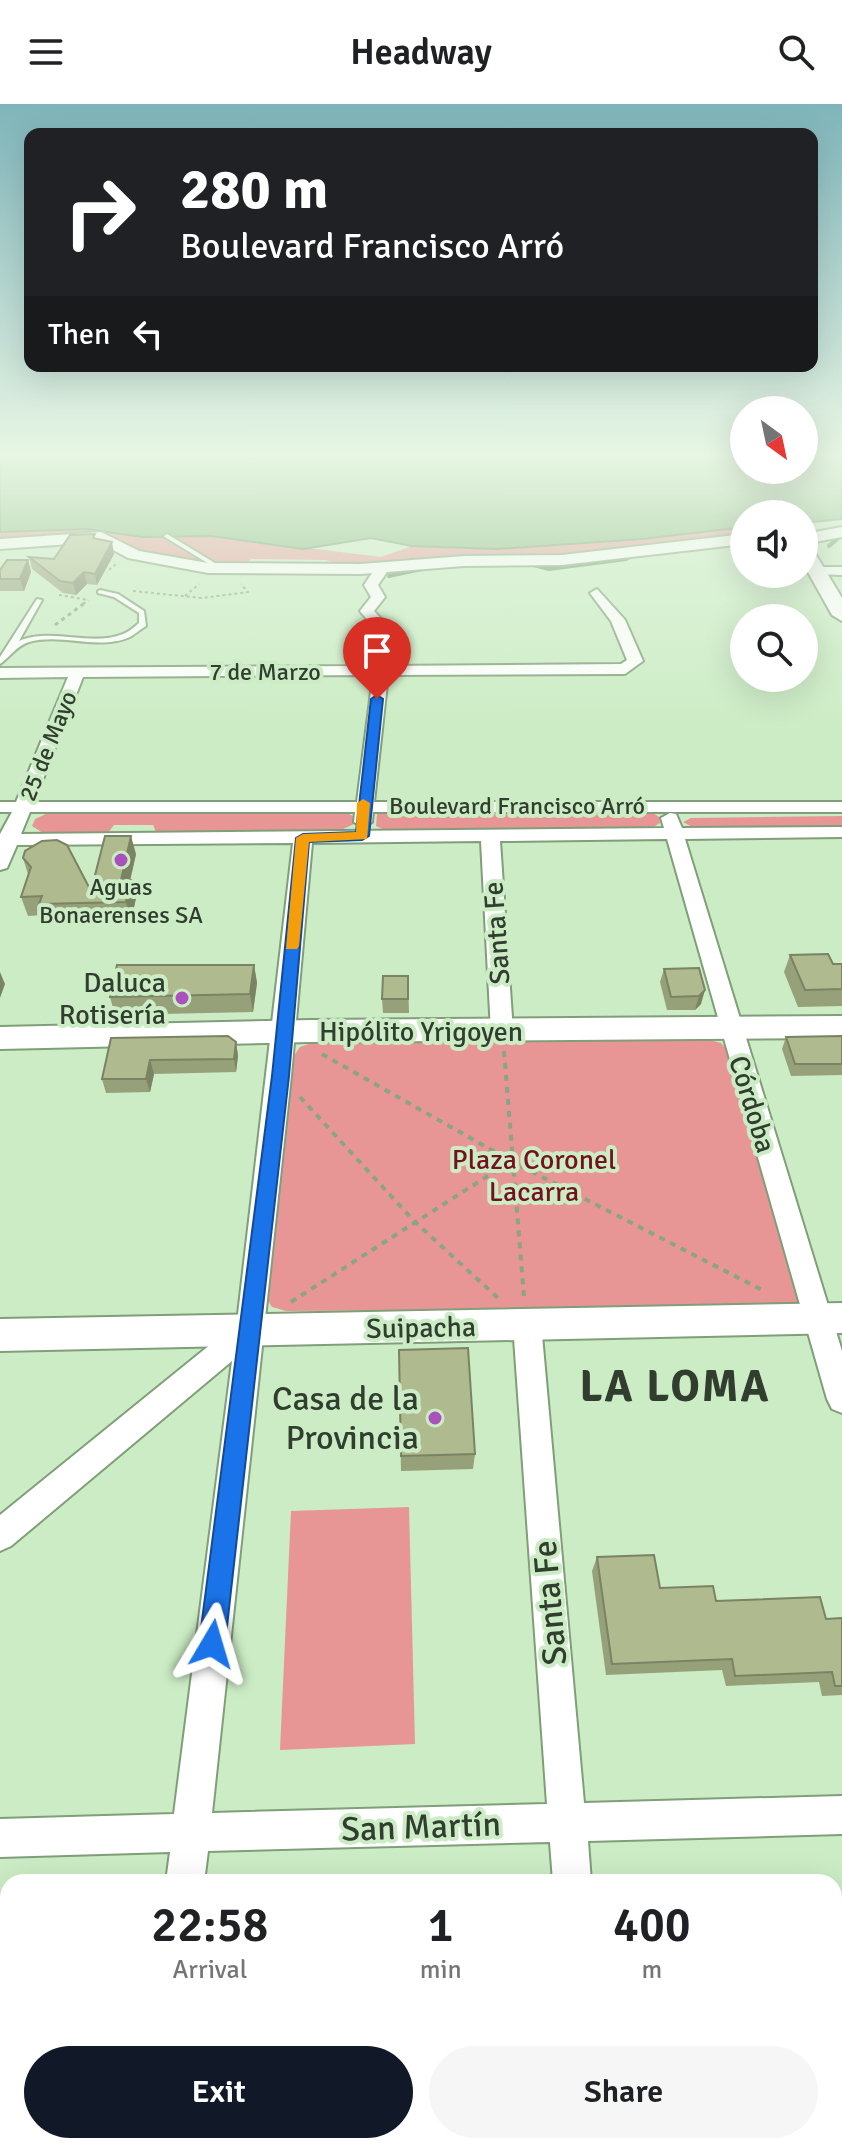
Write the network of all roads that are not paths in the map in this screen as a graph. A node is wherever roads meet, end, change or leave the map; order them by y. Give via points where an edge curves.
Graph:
1 (126, 551) edge
2 (191, 551) edge
3 (643, 551) edge
4 (821, 551) edge
5 (818, 561) edge
6 (221, 569) junction
7 (361, 569) junction
8 (382, 569) junction
9 (834, 575) edge
10 (100, 592) dead end
11 (597, 593) dead end
12 (39, 600) dead end
13 (842, 615) edge
14 (10, 650) junction
15 (353, 657) junction
16 (0, 662) edge
17 (376, 672) junction
18 (0, 673) edge
19 (77, 673) junction
20 (363, 806) junction
21 (0, 807) edge
22 (23, 807) junction
23 (842, 807) edge
24 (667, 808) junction
25 (842, 832) edge
26 (674, 833) junction
27 (490, 834) junction
28 (362, 836) junction
29 (303, 838) junction
30 (5, 840) edge
31 (0, 864) edge
32 (842, 1027) edge
33 (730, 1029) junction
34 (282, 1031) junction
35 (502, 1032) junction
36 (0, 1038) edge
37 (830, 1318) edge
38 (527, 1324) junction
39 (248, 1331) junction
40 (0, 1335) edge
41 (842, 1399) edge
42 (0, 1535) edge
43 (842, 1815) edge
44 (566, 1822) junction
45 (190, 1832) junction
46 (0, 1838) edge
47 (186, 1874) edge
48 (571, 1874) edge

1 - 6 street
2 - 6 lane
3 - 8 street
4 - 9 main road
5 - 9 main road
6 - 7 street
7 - 8 street
7 - 15 street
8 - 17 street via 371,585 378,597 367,611 378,623 367,637 376,649
9 - 13 main road
10 - 14 lane via 116,595 142,612 143,624 135,633 114,639 29,640
11 - 17 street, 7 de Marzo via 618,620 635,661 625,669
12 - 14 lane
14 - 16 lane
15 - 17 street, 7 de Marzo
15 - 19 street, 7 de Marzo
17 - 20 street
18 - 19 street, 7 de Marzo
19 - 22 street, 25 de Mayo
20 - 22 street, Boulevard Francisco Arró
20 - 24 street, Boulevard Francisco Arró
20 - 28 street
21 - 22 street, Boulevard Francisco Arró
22 - 30 street, 25 de Mayo
23 - 24 street, Boulevard Francisco Arró
24 - 26 street, Córdoba
25 - 26 street, Boulevard Francisco Arró
26 - 27 street, Boulevard Francisco Arró
26 - 33 street, Córdoba
27 - 28 street, Boulevard Francisco Arró
27 - 35 street, Santa Fe
28 - 29 street, Boulevard Francisco Arró
29 - 30 street, Boulevard Francisco Arró
29 - 34 street
30 - 31 street, 25 de Mayo
32 - 33 main road, Hipólito Yrigoyen
33 - 35 main road, Hipólito Yrigoyen
33 - 37 street, Córdoba
34 - 35 main road, Hipólito Yrigoyen
34 - 36 main road, Hipólito Yrigoyen
34 - 39 street
37 - 38 street, Suipacha
37 - 41 street, Córdoba
38 - 39 street, Suipacha
38 - 44 street, Santa Fe
39 - 40 street, Suipacha
39 - 42 street
39 - 45 street
43 - 44 street, San Martín
44 - 45 street, San Martín
44 - 48 street, Santa Fe
45 - 46 street, San Martín
45 - 47 street

